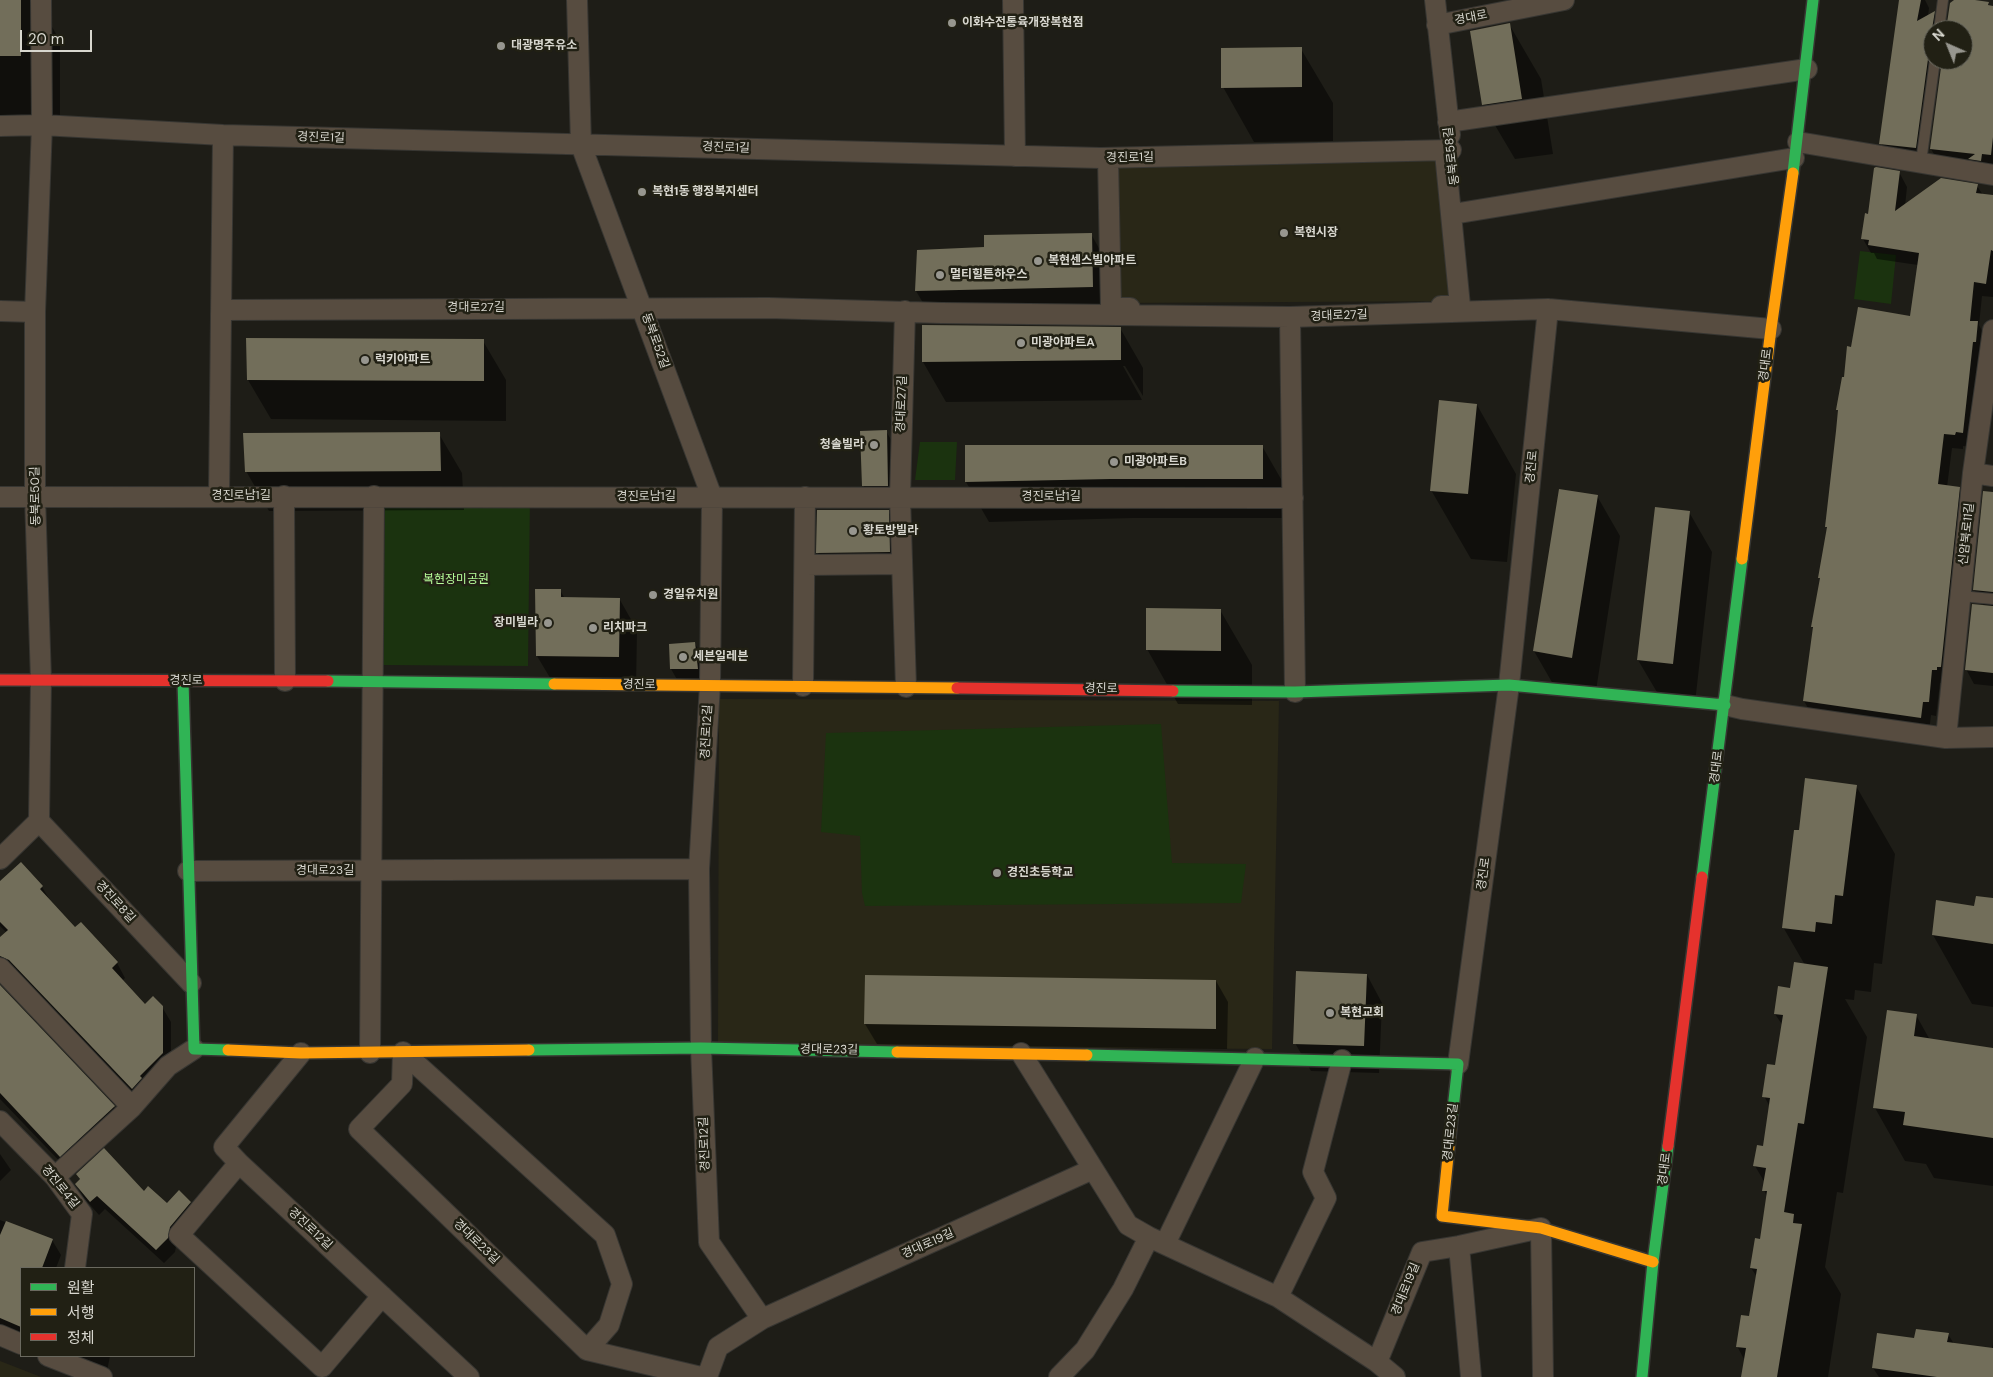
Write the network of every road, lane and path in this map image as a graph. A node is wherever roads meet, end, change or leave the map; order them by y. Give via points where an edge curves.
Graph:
1 (41, 0) edge
2 (577, 0) edge
3 (1012, 0) edge
4 (1435, 0) edge
5 (1564, 0) edge
6 (1813, 0) edge
7 (1943, 0) edge
8 (1940, 20) edge
9 (1437, 25) junction
10 (1807, 69) junction
11 (1934, 70) edge
12 (1448, 122) junction
13 (42, 125) junction
14 (0, 126) edge
15 (223, 135) junction
16 (581, 145) junction
17 (1796, 150) junction
18 (1449, 152) junction
19 (1015, 156) junction
20 (1104, 159) junction
21 (1921, 162) junction
22 (1993, 175) edge
23 (1459, 213) junction
24 (643, 307) junction
25 (1548, 309) junction
26 (222, 310) junction
27 (0, 311) edge
28 (905, 311) junction
29 (35, 312) junction
30 (1471, 312) junction
31 (1106, 314) junction
32 (1290, 317) junction
33 (1771, 329) junction
34 (1993, 330) edge
35 (1973, 473) junction
36 (1993, 476) edge
37 (219, 496) junction
38 (284, 496) junction
39 (374, 496) junction
40 (0, 497) edge
41 (35, 497) junction
42 (712, 497) junction
43 (805, 497) junction
44 (900, 497) junction
45 (1292, 498) junction
46 (902, 564) junction
47 (805, 565) junction
48 (1960, 596) junction
49 (1993, 599) edge
50 (0, 680) edge
51 (42, 680) junction
52 (183, 680) junction
53 (284, 681) junction
54 (372, 682) junction
55 (1509, 684) junction
56 (710, 685) junction
57 (803, 686) junction
58 (906, 687) junction
59 (1296, 692) junction
60 (1725, 705) junction
61 (1993, 737) edge
62 (1946, 738) junction
63 (39, 821) junction
64 (0, 860) edge
65 (699, 869) junction
66 (188, 871) junction
67 (371, 871) junction
68 (0, 968) edge
69 (191, 983) junction
70 (701, 1048) junction
71 (194, 1049) junction
72 (403, 1052) junction
73 (370, 1053) junction
74 (1022, 1053) junction
75 (301, 1054) junction
76 (1255, 1058) junction
77 (1342, 1060) junction
78 (1458, 1064) junction
79 (132, 1107) junction
80 (0, 1121) edge
81 (239, 1163) junction
82 (1093, 1169) junction
83 (55, 1177) junction
84 (1541, 1228) junction
85 (1157, 1241) junction
86 (1459, 1246) junction
87 (1654, 1262) junction
88 (74, 1267) edge
89 (382, 1296) junction
90 (1278, 1297) junction
91 (762, 1319) junction
92 (0, 1335) edge
93 (20, 1344) edge
94 (587, 1350) junction
95 (54, 1357) edge
96 (1377, 1362) junction
97 (102, 1377) edge
98 (469, 1377) edge
99 (702, 1377) edge
100 (707, 1377) edge
101 (1059, 1377) edge
102 (1395, 1377) edge
103 (1471, 1377) edge
104 (1543, 1377) edge
105 (1642, 1377) edge

1 - 13 street, 동북로50길
2 - 16 street, 동북로52길
3 - 19 street
4 - 9 street, 동북로58길
5 - 9 street, 경대로
6 - 10 street, 경대로
7 - 8 lane
9 - 12 street, 동북로58길
10 - 12 street
10 - 17 street, 경대로
11 - 21 lane
12 - 18 street, 동북로58길
13 - 14 street, 경진로1길
13 - 15 street, 경진로1길
13 - 29 street, 동북로50길
15 - 16 street, 경진로1길
15 - 26 street
16 - 19 street, 경진로1길
16 - 24 street, 동북로52길
17 - 21 street
17 - 23 street
17 - 33 street, 경대로
18 - 20 street, 경진로1길
18 - 20 street via 1460,306 1111,308
18 - 23 street, 동북로58길
19 - 20 street, 경진로1길
20 - 31 street
21 - 22 street
23 - 30 street, 동북로58길
24 - 26 street, 경대로27길
24 - 28 street, 경대로27길
24 - 42 street, 동북로52길
25 - 30 street, 경대로27길
25 - 33 street, 경대로27길
25 - 55 street, 경진로
26 - 37 street
27 - 29 street
28 - 31 street, 경대로27길
28 - 44 street, 경대로27길
29 - 41 street, 동북로50길
30 - 32 street, 경대로27길
31 - 32 street, 경대로27길
32 - 45 street
33 - 60 street, 경대로
34 - 35 street, 신암북로11길
35 - 36 street
35 - 48 street, 신암북로11길
37 - 38 street, 경진로남1길
37 - 41 street, 경진로남1길
38 - 39 street, 경진로남1길
38 - 53 street
39 - 42 street, 경진로남1길
39 - 54 street
40 - 41 street, 경진로남1길
41 - 51 street, 동북로50길
42 - 43 street, 경진로남1길
42 - 56 street, 동북로52길
43 - 44 street, 경진로남1길
43 - 47 street
44 - 45 street, 경진로남1길
44 - 46 street
45 - 59 street
46 - 47 street
46 - 58 street
47 - 57 street
48 - 49 lane
48 - 62 street, 신암북로11길
50 - 51 street, 경진로
51 - 52 street, 경진로
51 - 63 street
52 - 53 street, 경진로
52 - 66 street
53 - 54 street, 경진로
54 - 56 street, 경진로
54 - 67 street
55 - 59 street, 경진로
55 - 60 street, 경진로
55 - 78 street, 경진로
56 - 57 street, 경진로
56 - 65 street, 경진로12길
57 - 58 street, 경진로
58 - 59 street, 경진로
60 - 62 street
60 - 87 street, 경대로
61 - 62 street
63 - 64 street
63 - 69 street, 경진로8길
65 - 67 street
65 - 70 street, 경진로12길
66 - 67 street, 경대로23길
66 - 69 street
67 - 73 street, 경대로23길
68 - 79 street
69 - 71 street
70 - 72 street, 경대로23길
70 - 74 street, 경대로23길
70 - 91 street, 경진로12길 via 709,1242
71 - 75 street, 경대로23길
71 - 79 street via 168,1066
72 - 73 street, 경대로23길
72 - 94 street via 605,1235 622,1284 609,1325
72 - 94 street, 경대로23길 via 402,1084 359,1129
73 - 75 street, 경대로23길
74 - 76 street, 경대로23길
74 - 82 street
75 - 81 street via 224,1147
76 - 77 street, 경대로23길
76 - 85 street via 1212,1148
77 - 78 street, 경대로23길
77 - 90 street via 1313,1172 1326,1198
78 - 84 street, 경대로23길 via 1442,1216
79 - 83 street
80 - 83 street, 경진로4길
81 - 89 street, 경진로12길
81 - 89 street via 179,1235 200,1255 322,1367
82 - 85 street via 1128,1225
82 - 91 street, 경대로19길
83 - 88 street, 경진로4길 via 82,1214
84 - 86 street, 경대로19길
84 - 87 street, 경대로23길
84 - 104 street
85 - 90 street
85 - 101 street via 1085,1350
86 - 96 street, 경대로19길 via 1422,1252
86 - 103 street
87 - 105 street, 경대로
89 - 98 street, 경진로12길
90 - 96 street
91 - 100 street via 718,1346
92 - 93 street
94 - 99 street
95 - 97 street
96 - 102 street

